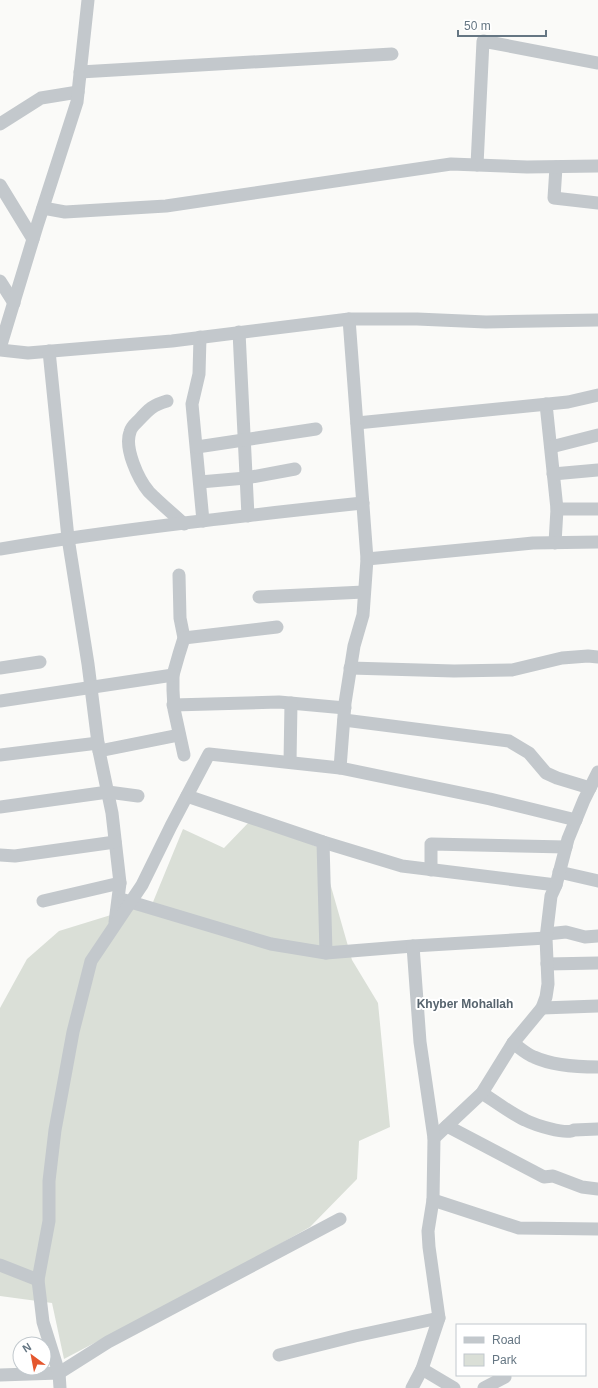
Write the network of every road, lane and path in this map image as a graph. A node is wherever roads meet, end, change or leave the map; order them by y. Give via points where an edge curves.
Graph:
1 (88, 0) edge
2 (392, 54) dead end
3 (598, 63) edge
4 (80, 72) junction
5 (78, 92) junction
6 (0, 124) edge
7 (477, 166) junction
8 (556, 166) junction
9 (598, 166) edge
10 (0, 185) edge
11 (598, 203) edge
12 (42, 208) junction
13 (33, 239) junction
14 (0, 281) edge
15 (14, 303) junction
16 (349, 318) junction
17 (598, 320) edge
18 (238, 332) junction
19 (200, 337) junction
20 (0, 349) edge
21 (49, 351) junction
22 (598, 395) edge
23 (167, 401) dead end
24 (546, 404) junction
25 (358, 423) junction
26 (316, 429) dead end
27 (598, 435) edge
28 (244, 439) junction
29 (196, 447) junction
30 (551, 447) junction
31 (295, 469) dead end
32 (598, 470) edge
33 (553, 474) junction
34 (246, 478) junction
35 (200, 482) junction
36 (363, 503) junction
37 (557, 509) junction
38 (598, 509) edge
39 (248, 516) junction
40 (203, 521) junction
41 (184, 524) junction
42 (68, 538) junction
43 (598, 542) edge
44 (555, 543) junction
45 (0, 549) edge
46 (367, 559) junction
47 (179, 575) dead end
48 (364, 592) junction
49 (259, 597) dead end
50 (278, 627) dead end
51 (184, 638) junction
52 (598, 657) edge
53 (40, 662) dead end
54 (0, 668) edge
55 (350, 668) junction
56 (173, 676) junction
57 (91, 687) junction
58 (0, 701) edge
59 (291, 703) junction
60 (174, 705) junction
61 (344, 714) junction
62 (180, 735) junction
63 (98, 747) junction
64 (0, 755) edge
65 (184, 755) dead end
66 (290, 762) junction
67 (340, 768) junction
68 (595, 782) edge
69 (108, 792) junction
70 (138, 796) dead end
71 (187, 796) junction
72 (0, 807) edge
73 (576, 820) junction
74 (115, 842) junction
75 (323, 842) junction
76 (566, 847) junction
77 (0, 855) edge
78 (431, 870) junction
79 (558, 878) junction
80 (598, 881) edge
81 (120, 883) junction
82 (118, 898) junction
83 (43, 900) dead end
84 (130, 902) junction
85 (114, 926) junction
86 (547, 936) junction
87 (598, 936) edge
88 (413, 946) junction
89 (326, 953) junction
90 (598, 963) edge
91 (547, 964) junction
92 (598, 1006) edge
93 (542, 1008) junction
94 (513, 1043) junction
95 (598, 1067) edge
96 (482, 1093) junction
97 (447, 1126) junction
98 (598, 1129) edge
99 (434, 1138) junction
100 (598, 1189) edge
101 (433, 1200) junction
102 (340, 1219) dead end
103 (598, 1229) edge
104 (0, 1266) edge
105 (38, 1280) junction
106 (439, 1318) junction
107 (279, 1356) dead end
108 (422, 1369) junction
109 (59, 1374) junction
110 (0, 1375) edge
111 (506, 1377) dead end
112 (60, 1388) edge
113 (412, 1388) edge
114 (454, 1388) edge
115 (484, 1388) edge

1 - 4 street
2 - 4 street
3 - 7 street via 483,41
4 - 5 street
5 - 6 street via 40,98
5 - 12 street via 77,102
7 - 8 street
7 - 12 street via 450,164 166,206 65,212
8 - 9 street
8 - 11 street via 554,198
10 - 13 street
12 - 13 street
13 - 15 street
14 - 15 street
15 - 20 street
16 - 17 street via 486,322
16 - 18 street
16 - 25 street
18 - 19 street
18 - 28 street
19 - 21 street
19 - 29 street via 199,374 192,404
20 - 21 street via 28,353
21 - 42 street
22 - 24 street
23 - 41 street via 156,404 130,430 128,438 138,473 144,484
24 - 25 street
24 - 30 street
25 - 36 street
26 - 28 street
27 - 30 street
28 - 29 street
28 - 34 street
29 - 35 street
30 - 33 street
31 - 34 street
32 - 33 street
33 - 37 street
34 - 35 street
34 - 39 street
35 - 40 street
36 - 39 street
36 - 46 street
37 - 38 street
37 - 44 street
39 - 40 street
40 - 41 street
41 - 42 street
42 - 45 street
42 - 57 street
43 - 44 street
44 - 46 street
46 - 48 street
47 - 51 street via 180,618
48 - 49 street
48 - 55 street via 363,615
50 - 51 street
51 - 56 street
52 - 55 street via 562,658 512,670
53 - 54 street
55 - 61 street
56 - 57 street
56 - 60 street
57 - 58 street
57 - 63 street
59 - 60 street
59 - 61 street
59 - 66 street
60 - 62 street
61 - 67 street
61 - 68 street via 509,741 529,753 546,772 557,778
62 - 63 street
62 - 65 street
63 - 64 street
63 - 69 street
66 - 67 street
66 - 71 street via 209,754
67 - 73 street via 490,799
68 - 73 street
69 - 70 street
69 - 72 street
69 - 74 street
71 - 75 street
71 - 84 street via 142,885
73 - 76 street
74 - 77 street via 15,856
74 - 81 street
75 - 78 street via 402,866
75 - 89 street
76 - 78 street via 431,844
76 - 79 street
78 - 79 street
79 - 80 street
79 - 86 street via 551,896
81 - 82 street
81 - 83 street
82 - 84 street
82 - 85 street
84 - 85 street
84 - 89 street via 271,944
85 - 105 street via 91,961 73,1032 55,1130 49,1181 49,1221
86 - 87 street via 566,932 585,937
86 - 88 street
86 - 91 street
88 - 89 street
88 - 99 street via 420,1042
90 - 91 street
91 - 93 street via 548,984
92 - 93 street
93 - 94 street
94 - 95 street via 543,1061
94 - 96 street
96 - 97 street
96 - 98 street via 526,1120 557,1130 571,1132
97 - 99 street
97 - 100 street via 544,1178 553,1176 582,1187
99 - 101 street
101 - 103 street via 519,1228
101 - 106 street via 428,1231
102 - 109 street via 108,1342
104 - 105 street
105 - 109 street via 43,1322
106 - 107 street
106 - 108 street
108 - 113 street
108 - 114 street
109 - 110 street
109 - 112 street
111 - 115 street

